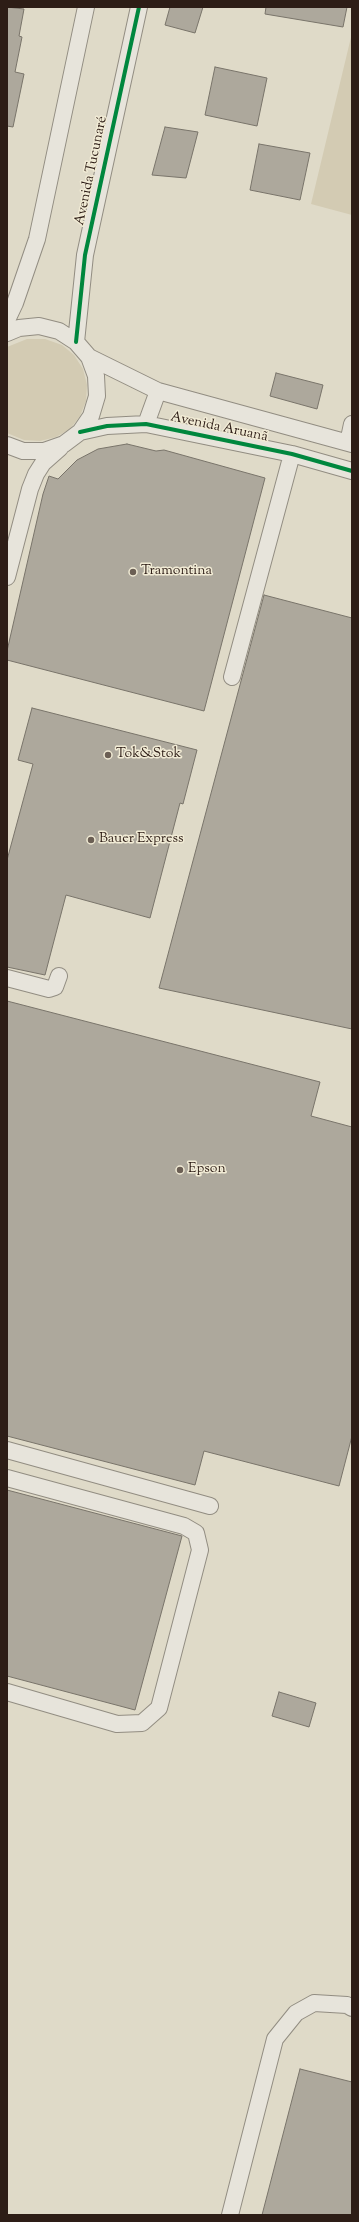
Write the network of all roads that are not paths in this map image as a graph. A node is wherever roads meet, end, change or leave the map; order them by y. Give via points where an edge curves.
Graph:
1 (86, 7) edge
2 (139, 7) edge
3 (7, 320) edge
4 (7, 333) edge
5 (76, 342) junction
6 (89, 357) junction
7 (158, 391) junction
8 (146, 424) junction
9 (352, 424) edge
10 (80, 432) junction
11 (350, 443) edge
12 (64, 444) junction
13 (7, 445) edge
14 (292, 454) junction
15 (352, 471) edge
16 (7, 577) edge
17 (232, 677) dead end
18 (59, 976) dead end
19 (7, 978) edge
20 (7, 1450) edge
21 (7, 1478) edge
22 (210, 1506) dead end
23 (7, 1692) edge
24 (352, 2008) edge
25 (230, 2215) edge

1 - 3 street via 37,239
2 - 5 street, Avenida Tucunaré via 85,255
4 - 5 street via 19,328 39,326 59,331
5 - 6 street
6 - 7 street, Avenida Aruanã
6 - 10 street via 96,376 97,396 91,416
7 - 8 street, Avenida Aruanã
7 - 11 street, Avenida Aruanã
8 - 10 street, Avenida Aruanã via 107,426
8 - 14 street, Avenida Aruanã
9 - 11 street
10 - 12 street
12 - 13 street via 44,451 23,451
12 - 16 street via 43,463 36,474
14 - 15 street, Avenida Aruanã
14 - 17 street
18 - 19 street via 55,987 49,989
20 - 22 street
21 - 23 street via 184,1526 196,1533 200,1550 159,1708 142,1723 118,1724
24 - 25 street via 347,2005 314,2003 296,2013 275,2040

